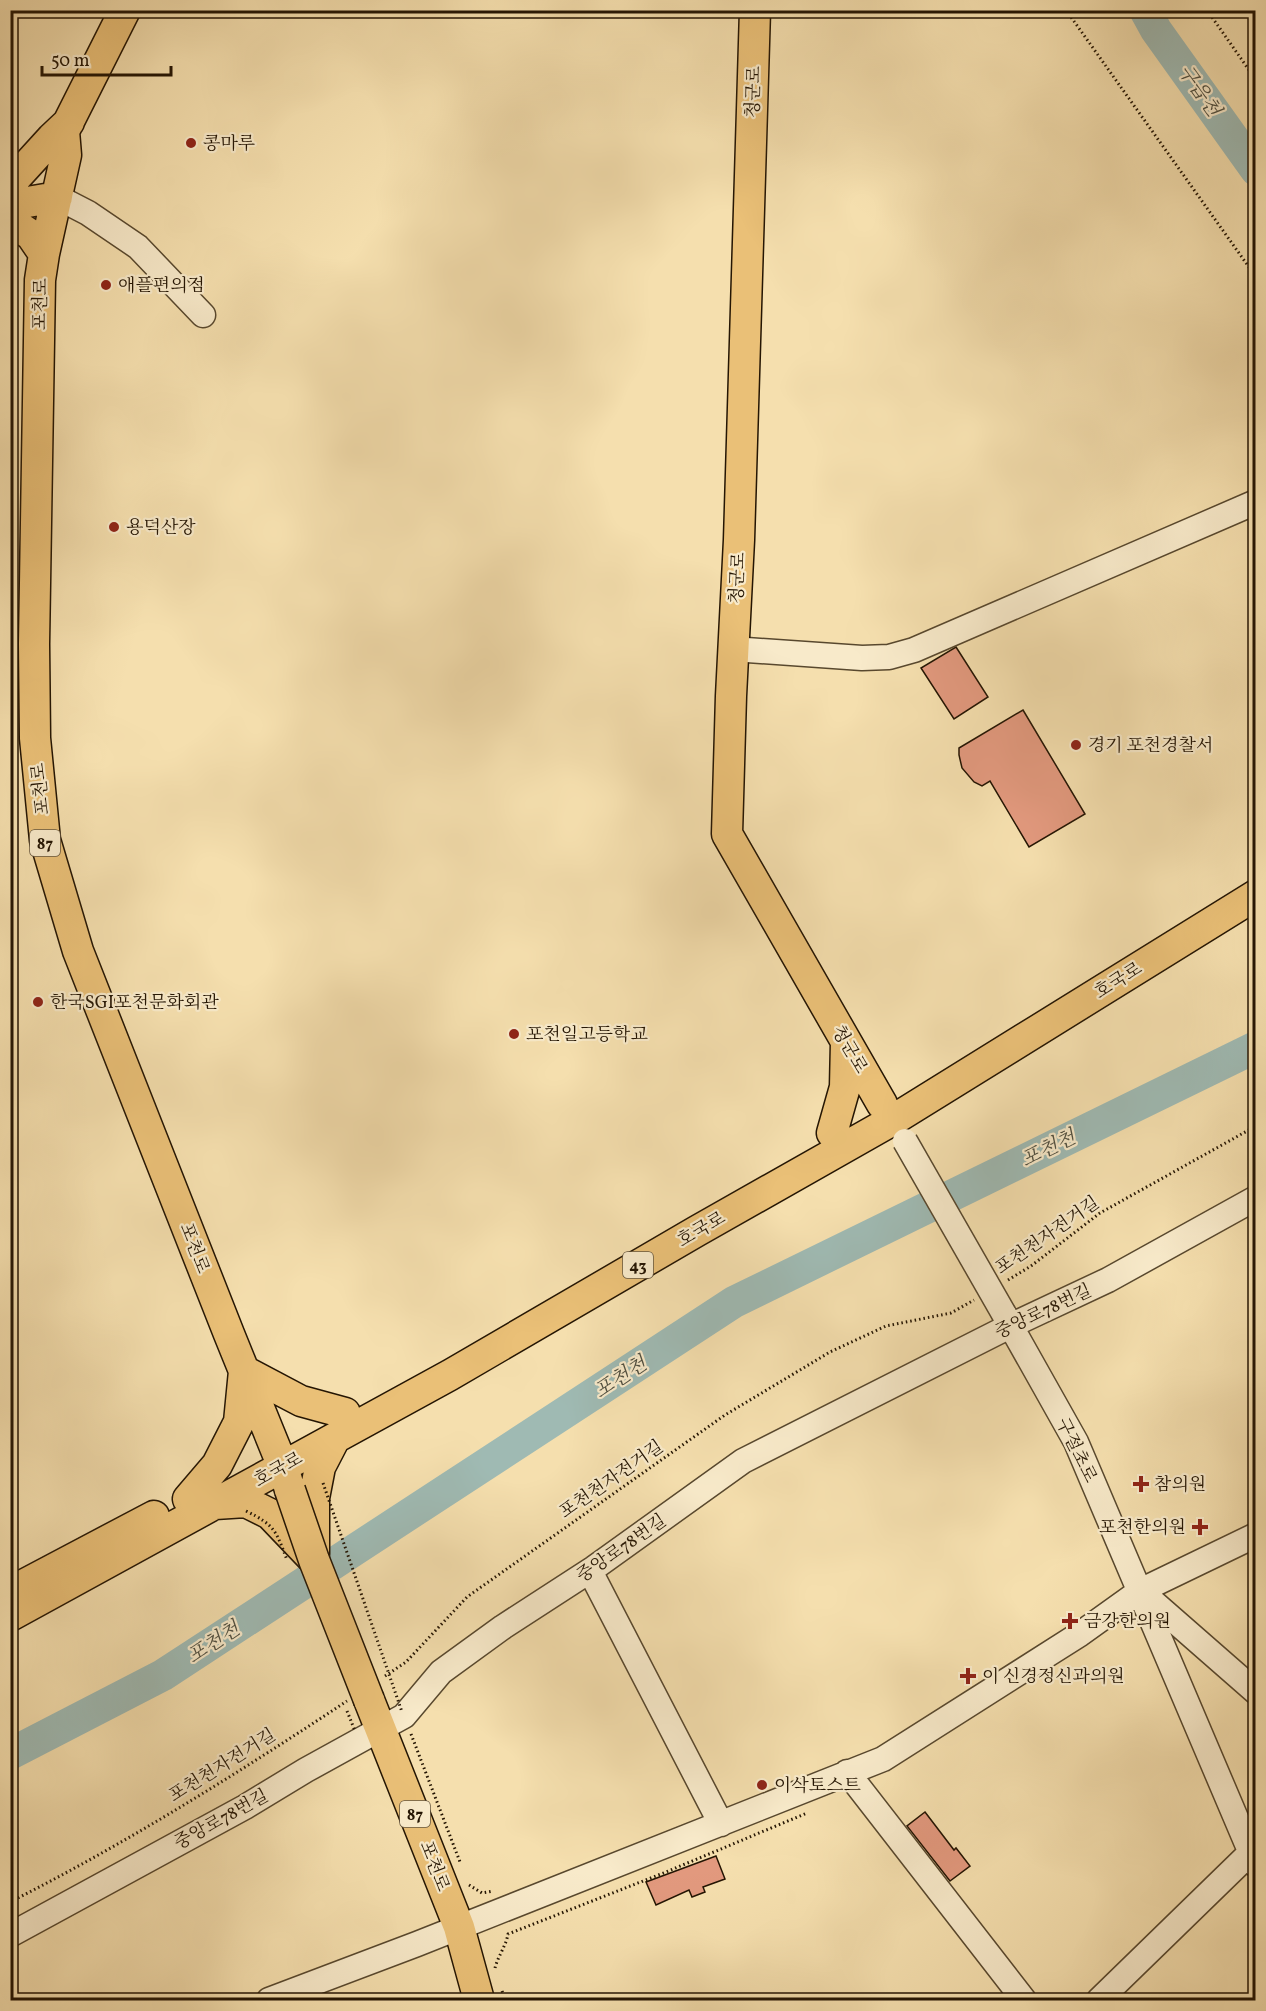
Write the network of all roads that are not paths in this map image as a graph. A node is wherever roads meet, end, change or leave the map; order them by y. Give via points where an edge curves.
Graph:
1 (125, 10) edge
2 (146, 10) edge
3 (755, 10) edge
4 (69, 122) junction
5 (66, 155) junction
6 (10, 183) edge
7 (57, 197) junction
8 (10, 205) edge
9 (10, 221) edge
10 (44, 254) junction
11 (203, 315) dead end
12 (1256, 502) edge
13 (733, 649) junction
14 (1256, 875) edge
15 (1256, 895) edge
16 (846, 1042) junction
17 (893, 1122) junction
18 (832, 1133) junction
19 (1256, 1198) edge
20 (1007, 1320) junction
21 (244, 1371) junction
22 (340, 1426) junction
23 (284, 1469) junction
24 (202, 1501) junction
25 (1256, 1535) edge
26 (302, 1563) junction
27 (590, 1570) junction
28 (1140, 1591) junction
29 (10, 1592) edge
30 (10, 1616) edge
31 (1256, 1692) edge
32 (386, 1722) junction
33 (847, 1772) junction
34 (721, 1824) junction
35 (1252, 1860) edge
36 (459, 1927) junction
37 (10, 1935) edge
38 (490, 1995) edge
39 (268, 2001) edge
40 (1024, 2001) edge
41 (1099, 2001) edge

1 - 4 main road, 포천로 / 87
2 - 5 main road via 118,60 83,140
3 - 13 main road, 청군로
4 - 5 main road, 포천로 / 87 via 64,131
4 - 6 main road
5 - 7 main road, 포천로 / 87
7 - 8 main road
7 - 10 main road, 포천로 / 87
7 - 11 street via 97,218 138,247
9 - 10 main road via 31,236
10 - 21 main road, 포천로 / 87 via 40,280 34,644 35,738 45,840 78,951
12 - 13 street via 914,650 889,657 862,658
13 - 16 main road, 청군로 via 727,834
14 - 17 main road, 호국로 / 43
15 - 17 main road, 호국로 / 43
16 - 17 main road, 청군로
16 - 18 main road via 845,1087
17 - 18 main road, 호국로 / 43
17 - 20 street, 구절초로, bridge
17 - 22 main road, 호국로 / 43 via 450,1375
18 - 22 main road, 호국로 / 43
19 - 20 street, 중앙로78번길 via 1108,1280
20 - 27 street, 중앙로78번길 via 743,1461
20 - 28 street, 구절초로 via 1076,1442
21 - 22 main road
21 - 23 main road, 포천로 / 87
21 - 24 main road via 239,1422
22 - 23 main road, 호국로 / 43
22 - 26 main road via 314,1498
23 - 24 main road, 호국로 / 43
23 - 26 main road, 87, bridge
24 - 26 main road via 246,1502
24 - 29 main road, 호국로 / 43
24 - 30 main road, 호국로 / 43
25 - 28 street
26 - 32 main road, 포천로 / 87, bridge via 359,1695
27 - 32 street, 중앙로78번길 via 441,1672
27 - 34 street
28 - 31 street
28 - 33 street via 1080,1634 884,1759
28 - 35 street, 구절초로
32 - 36 main road, 포천로 / 87
32 - 37 street, 중앙로78번길 via 234,1812
33 - 34 street
33 - 40 street
34 - 36 street
35 - 41 street
36 - 38 main road, 포천로 / 87
36 - 39 street

